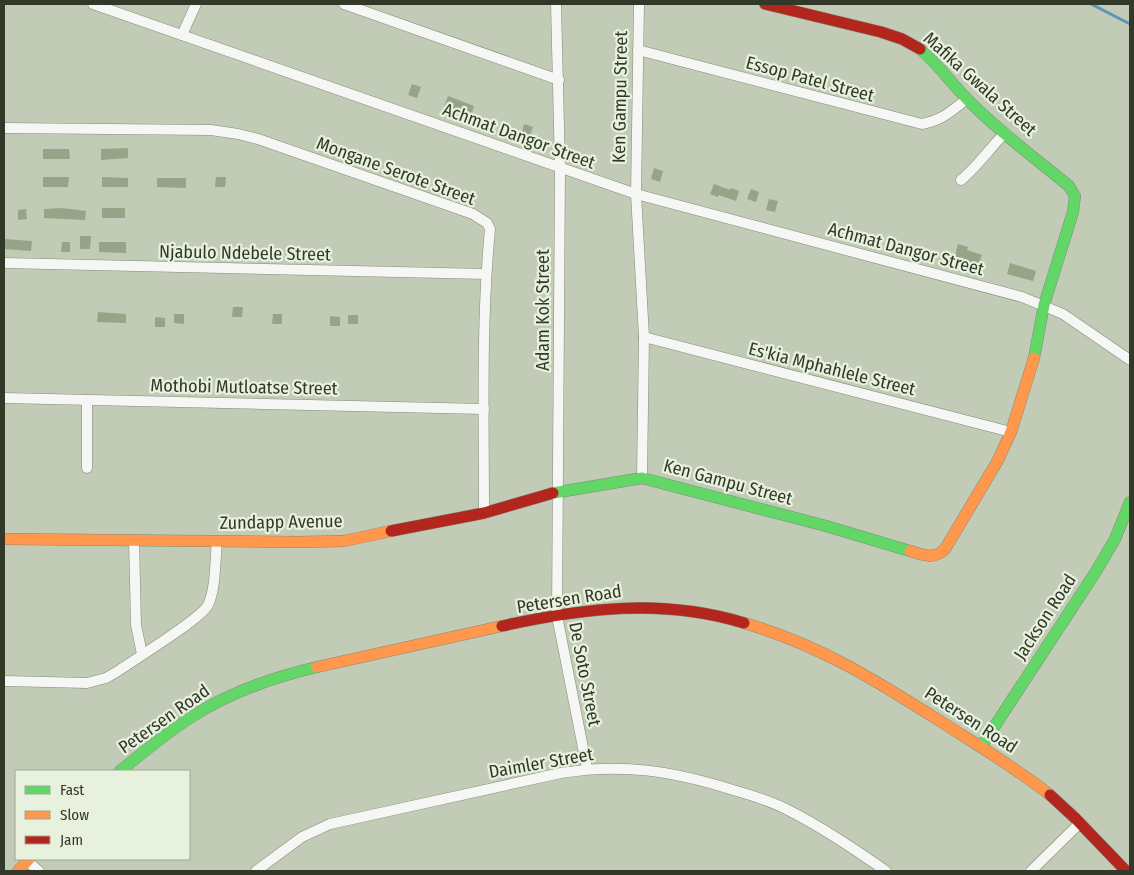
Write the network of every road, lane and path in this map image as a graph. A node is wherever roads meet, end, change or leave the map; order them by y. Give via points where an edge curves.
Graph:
1 (93, 4) edge
2 (196, 4) edge
3 (344, 4) edge
4 (556, 4) edge
5 (639, 4) edge
6 (765, 4) edge
7 (182, 35) junction
8 (638, 50) junction
9 (558, 80) junction
10 (967, 99) junction
11 (4, 128) edge
12 (1005, 133) junction
13 (560, 168) junction
14 (961, 180) dead end
15 (636, 194) junction
16 (4, 263) edge
17 (486, 274) junction
18 (1044, 305) junction
19 (644, 337) junction
20 (1130, 360) edge
21 (4, 398) edge
22 (87, 400) junction
23 (484, 409) junction
24 (1012, 432) junction
25 (87, 468) dead end
26 (642, 478) junction
27 (558, 492) junction
28 (1130, 502) edge
29 (484, 513) junction
30 (4, 539) edge
31 (134, 540) junction
32 (217, 541) junction
33 (557, 616) junction
34 (142, 654) junction
35 (4, 681) edge
36 (981, 747) junction
37 (588, 768) junction
38 (121, 770) edge
39 (1079, 824) junction
40 (28, 860) edge
41 (18, 871) edge
42 (39, 871) edge
43 (256, 871) edge
44 (886, 871) edge
45 (1031, 871) edge
46 (1126, 871) edge

1 - 7 street, Achmat Dangor Street
2 - 7 street
3 - 9 street
4 - 9 street, Adam Kok Street
5 - 8 street, Ken Gampu Street
6 - 10 street, Mafika Gwala Street via 902,39 928,56
7 - 13 street, Achmat Dangor Street
8 - 10 street, Essop Patel Street via 922,124 936,122
8 - 15 street, Ken Gampu Street
9 - 13 street, Adam Kok Street
10 - 12 street, Mafika Gwala Street
11 - 17 street, Mongane Serote Street via 211,130 258,139 473,214 487,223 490,229
12 - 14 street
12 - 18 street, Mafika Gwala Street via 1069,186 1075,196
13 - 15 street, Achmat Dangor Street
13 - 27 street, Adam Kok Street
15 - 18 street, Achmat Dangor Street
15 - 19 street, Ken Gampu Street
16 - 17 street, Njabulo Ndebele Street
17 - 23 street, Mongane Serote Street
18 - 20 street, Achmat Dangor Street via 1080,325
18 - 24 street, Ken Gampu Street via 1034,360
19 - 24 street, Es'kia Mphahlele Street
19 - 26 street, Ken Gampu Street
21 - 22 street, Mothobi Mutloatse Street
22 - 23 street, Mothobi Mutloatse Street
22 - 25 street
23 - 29 street, Mongane Serote Street
24 - 26 street, Ken Gampu Street via 950,542 936,557
26 - 27 street, Zundapp Avenue
27 - 29 street, Zundapp Avenue
27 - 33 street, Adam Kok Street
28 - 36 street, Jackson Road via 1115,539 1095,573
29 - 32 street, Zundapp Avenue via 344,541
30 - 31 street, Zundapp Avenue
31 - 32 street, Zundapp Avenue
31 - 34 street via 136,625
32 - 34 street via 208,607
33 - 36 street, Petersen Road via 601,609 689,610 774,632 867,675
33 - 37 street, De Soto Street
33 - 38 street, Petersen Road via 322,666 258,684 203,710
34 - 35 street via 95,682
36 - 39 street, Petersen Road via 1042,789
37 - 43 street, Daimler Street via 330,824 302,837
37 - 44 street, Daimler Street via 670,773 746,794 812,823
39 - 45 street
39 - 46 street, Petersen Road
40 - 41 street
40 - 42 street

